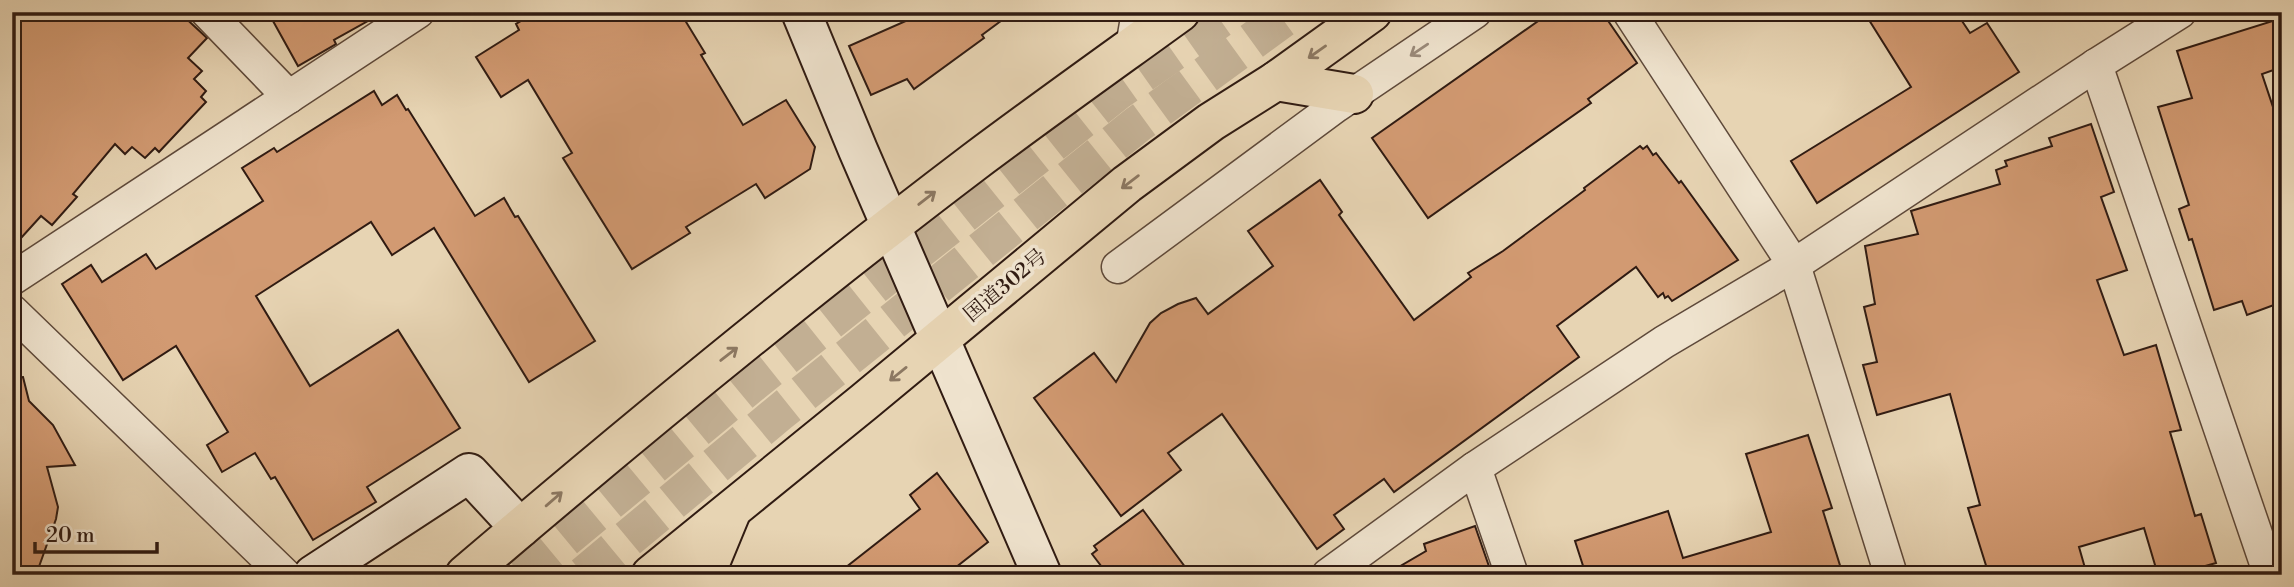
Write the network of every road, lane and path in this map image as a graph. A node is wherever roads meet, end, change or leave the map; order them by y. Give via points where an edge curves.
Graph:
1 (207, 12) edge
2 (418, 12) edge
3 (801, 12) edge
4 (1180, 12) edge
5 (1372, 12) edge
6 (1475, 12) edge
7 (1629, 12) edge
8 (2180, 12) edge
9 (1135, 29) edge
10 (2095, 65) junction
11 (1276, 80) junction
12 (1354, 94) junction
13 (289, 97) junction
14 (891, 226) junction
15 (1794, 265) junction
16 (1118, 267) dead end
17 (12, 279) edge
18 (12, 311) edge
19 (940, 339) junction
20 (1475, 468) junction
21 (732, 510) junction
22 (520, 528) junction
23 (285, 575) edge
24 (313, 575) edge
25 (465, 575) edge
26 (651, 575) edge
27 (705, 575) edge
28 (1042, 575) edge
29 (1328, 575) edge
30 (1512, 575) edge
31 (1891, 575) edge
32 (2270, 575) edge

1 - 13 street
2 - 13 street
3 - 14 street
4 - 9 highway
5 -> 11 highway, 国道302号
6 -> 12 street
7 - 15 street
8 - 10 street
14 -> 9 highway
10 - 15 street
10 - 32 street
11 - 12 highway
11 -> 19 highway, 国道302号 via 1127,184
12 - 16 street
13 - 17 street
14 - 19 street
22 -> 14 highway
15 - 20 street via 1664,342
15 - 31 street
18 - 23 street
19 -> 21 highway, 国道302号
19 - 28 street
20 - 29 street
20 - 30 street
21 - 26 highway, 国道302号
21 - 27 highway
22 - 24 street via 469,473
22 - 25 highway

